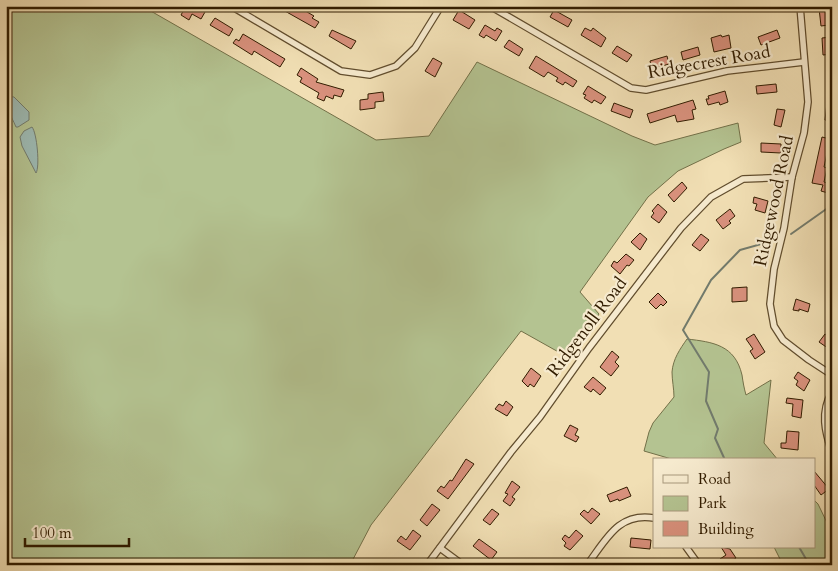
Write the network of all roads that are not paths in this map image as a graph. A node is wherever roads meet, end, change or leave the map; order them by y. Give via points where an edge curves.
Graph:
1 (231, 6) edge
2 (442, 6) edge
3 (490, 6) edge
4 (800, 6) edge
5 (804, 62) junction
6 (792, 177) junction
7 (832, 375) edge
8 (832, 392) edge
9 (832, 452) edge
10 (653, 518) edge
11 (440, 548) junction
12 (687, 548) edge
13 (427, 565) edge
14 (463, 565) edge
15 (587, 565) edge
16 (699, 565) edge

1 - 2 street via 341,71 370,75 396,66 415,48
3 - 5 street, Ridgecrest Road via 631,88 646,90 727,71
4 - 5 street, Ridgewood Road
5 - 6 street, Ridgewood Road via 808,102 804,133
6 - 7 street, Ridgewood Road via 774,269 770,304 774,326 783,340
6 - 11 street, Ridgenoll Road via 743,179 711,197 687,222
8 - 9 street via 824,413 825,431
10 - 15 street via 641,516 624,522 612,531
11 - 13 street, Ridgenoll Road
11 - 14 street
12 - 16 street

